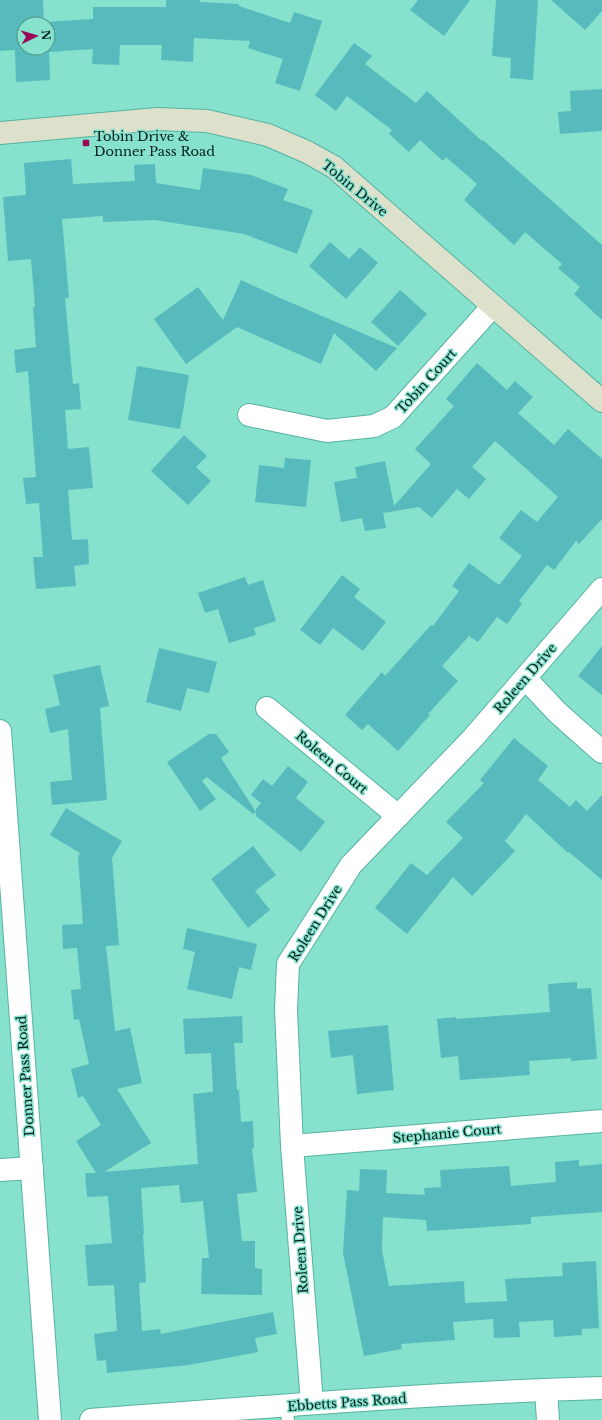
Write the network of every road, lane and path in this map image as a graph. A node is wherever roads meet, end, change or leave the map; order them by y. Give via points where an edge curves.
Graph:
1 (0, 133) edge
2 (493, 306) junction
3 (602, 401) edge
4 (249, 415) dead end
5 (602, 589) edge
6 (525, 678) junction
7 (267, 708) dead end
8 (0, 731) edge
9 (602, 752) edge
10 (398, 816) junction
11 (6, 912) edge
12 (602, 1121) edge
13 (292, 1146) junction
14 (32, 1168) junction
15 (0, 1170) edge
16 (602, 1388) edge
17 (546, 1390) junction
18 (312, 1404) junction
19 (287, 1413) edge
20 (50, 1420) edge
21 (92, 1420) edge
22 (548, 1420) edge

1 - 2 street, Tobin Drive via 158,119 207,121 268,135 334,167
2 - 3 street, Tobin Drive
2 - 4 street, Tobin Court via 393,416 374,426 326,431
5 - 6 street, Roleen Drive
6 - 9 street via 558,713
6 - 10 street, Roleen Drive via 473,738
7 - 10 street, Roleen Court
8 - 11 street, Donner Pass Road
10 - 13 street, Roleen Drive via 351,865 288,964 286,1010
11 - 14 street, Donner Pass Road
12 - 13 street, Stephanie Court
13 - 18 street, Roleen Drive
14 - 15 street
14 - 20 street, Donner Pass Road
16 - 17 street, Ebbetts Pass Road
17 - 18 street, Ebbetts Pass Road
17 - 22 street
18 - 19 street, Ebbetts Pass Road
19 - 21 street, Ebbetts Pass Road

